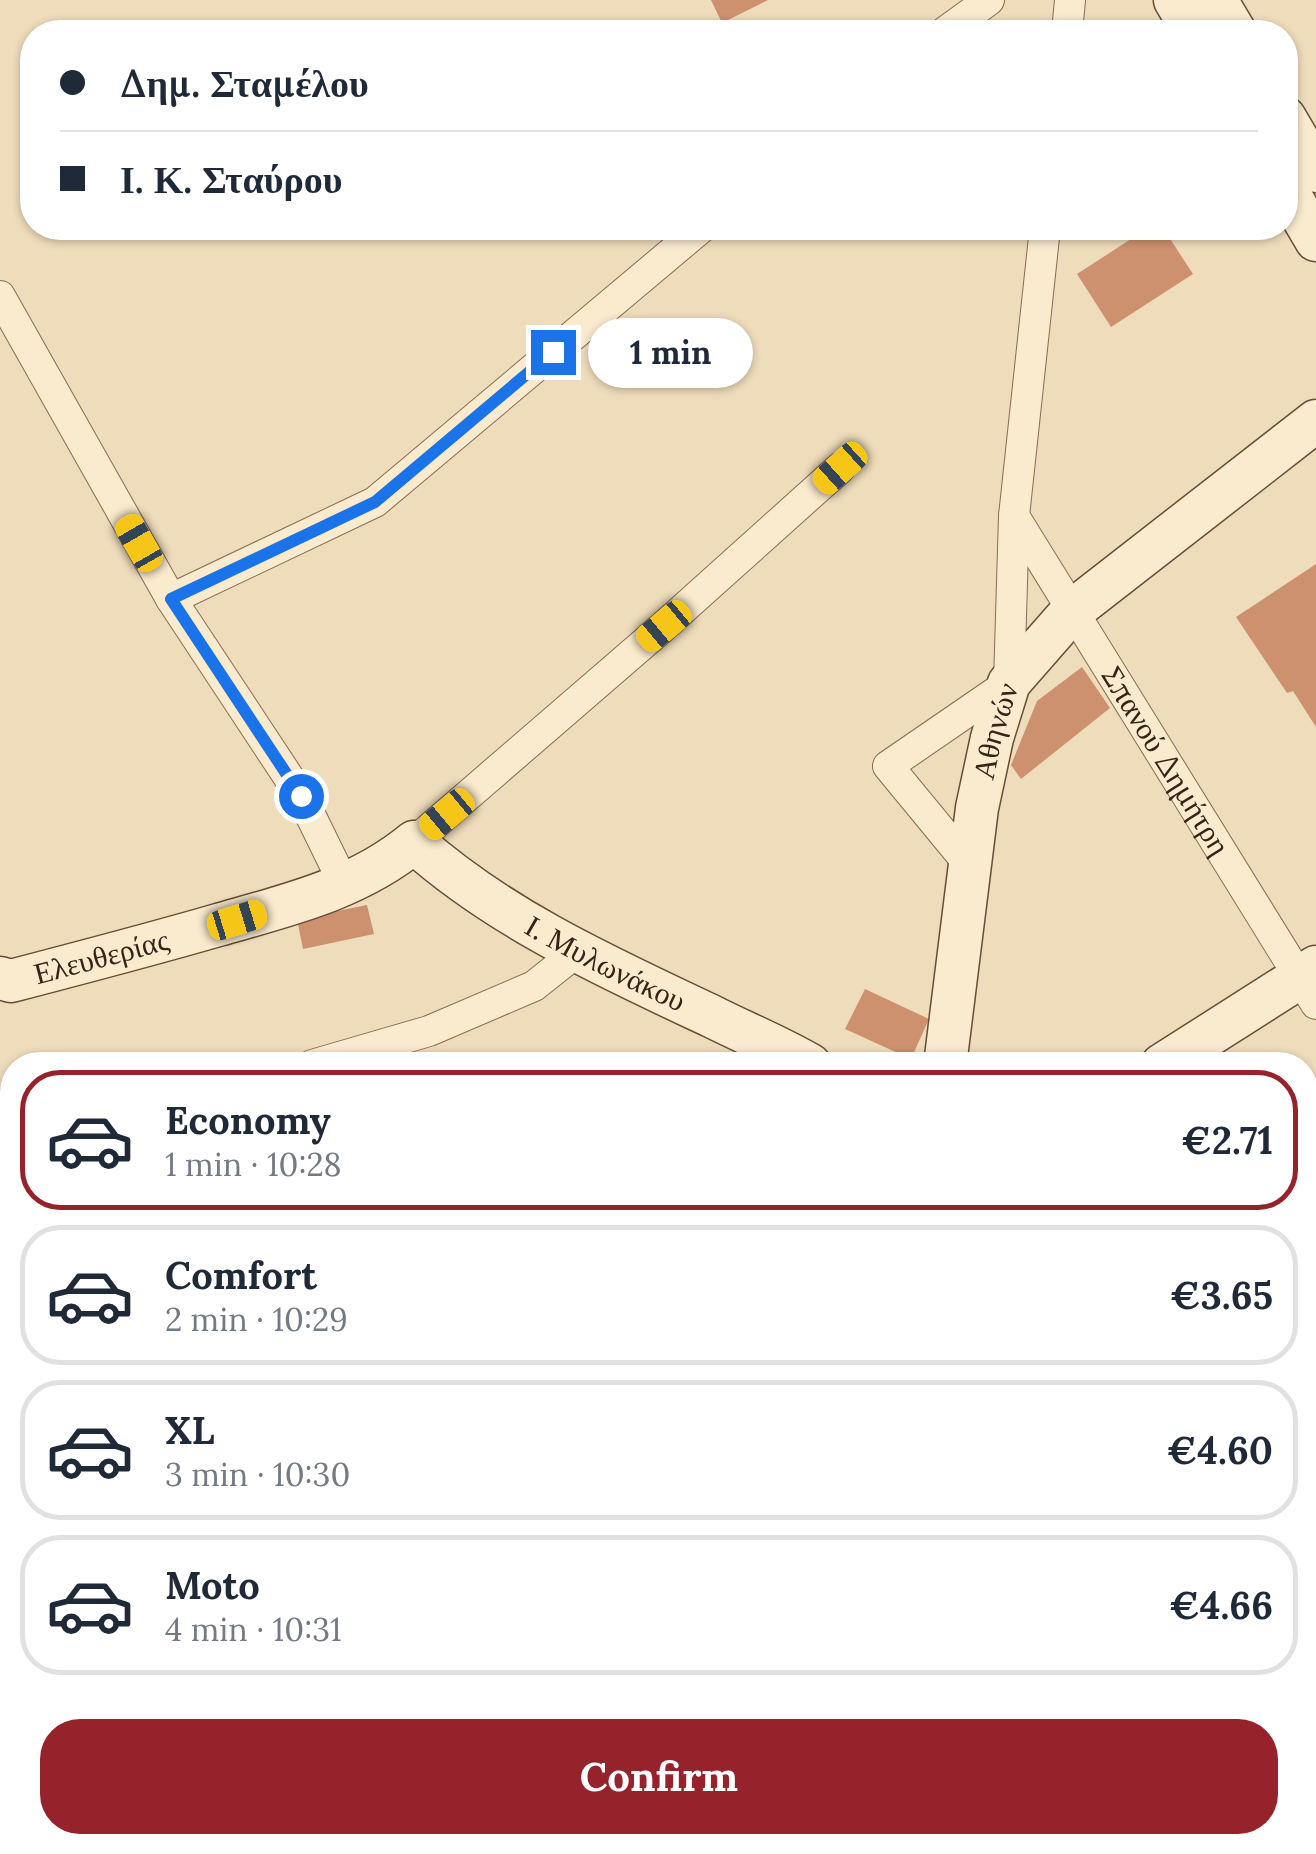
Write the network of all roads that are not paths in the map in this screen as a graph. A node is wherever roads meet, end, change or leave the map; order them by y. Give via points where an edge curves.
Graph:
1 (989, 0) edge
2 (962, 20) edge
3 (1298, 140) edge
4 (1316, 171) edge
5 (1298, 210) edge
6 (687, 240) edge
7 (1045, 240) edge
8 (1316, 240) edge
9 (0, 296) edge
10 (1316, 420) edge
11 (840, 468) dead end
12 (1014, 516) junction
13 (171, 599) junction
14 (1072, 611) junction
15 (1009, 683) junction
16 (414, 842) junction
17 (972, 868) junction
18 (345, 886) junction
19 (578, 951) junction
20 (1310, 983) edge
21 (4, 985) edge
22 (357, 1052) edge
23 (784, 1052) edge
24 (947, 1052) edge
25 (1185, 1052) edge

1 - 2 street
3 - 4 main road
5 - 8 main road
6 - 13 street via 375,502
7 - 12 street
9 - 13 street
10 - 14 main road, Αθηνών
11 - 16 street
12 - 14 street, Σπανού Δημήτρη
12 - 15 street
13 - 18 street via 301,796
14 - 15 main road, Αθηνών
14 - 20 street, Σπανού Δημήτρη
15 - 17 main road, Αθηνών via 983,775
15 - 17 street via 888,766
16 - 18 main road, Ελευθερίας
16 - 19 main road, Ι. Μυλωνάκου via 487,898
17 - 24 main road, Αθηνών
18 - 21 main road, Ελευθερίας
19 - 22 street via 534,986 429,1031
19 - 23 main road, Ι. Μυλωνάκου
20 - 25 main road

